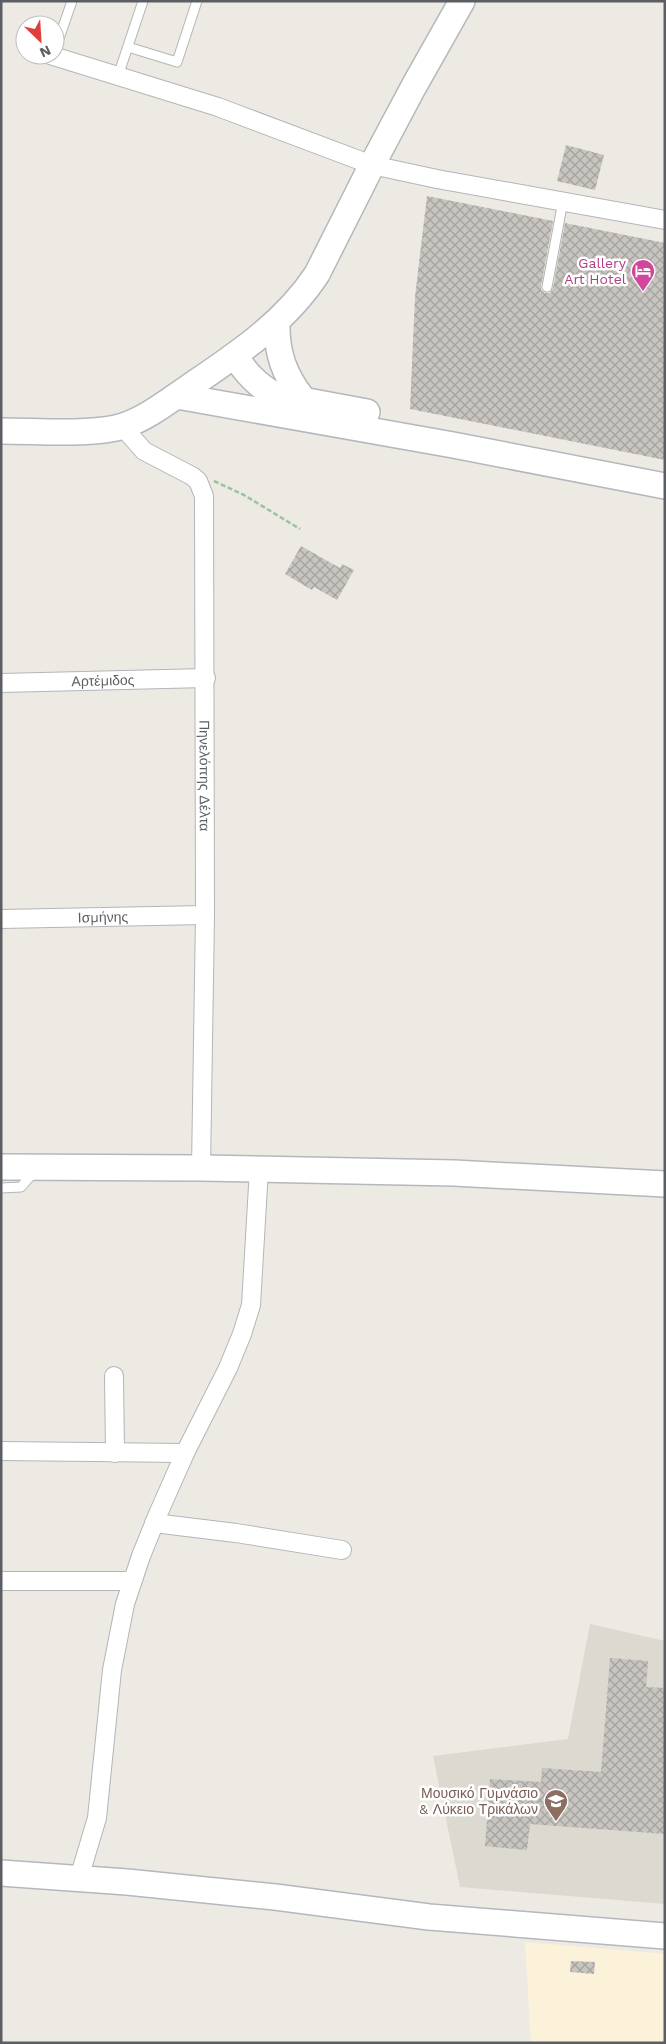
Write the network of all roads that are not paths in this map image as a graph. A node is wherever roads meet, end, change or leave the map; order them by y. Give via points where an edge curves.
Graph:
1 (72, 1) edge
2 (143, 1) edge
3 (197, 1) edge
4 (462, 1) edge
5 (65, 21) edge
6 (128, 47) junction
7 (65, 58) edge
8 (118, 76) junction
9 (372, 165) junction
10 (563, 202) junction
11 (665, 220) edge
12 (547, 287) dead end
13 (277, 321) junction
14 (229, 360) junction
15 (177, 396) junction
16 (303, 399) junction
17 (257, 409) junction
18 (122, 426) junction
19 (1, 431) edge
20 (665, 470) edge
21 (665, 486) edge
22 (206, 678) junction
23 (1, 683) edge
24 (205, 915) junction
25 (1, 919) edge
26 (1, 1167) edge
27 (38, 1167) junction
28 (201, 1168) junction
29 (259, 1169) junction
30 (665, 1184) edge
31 (1, 1188) edge
32 (114, 1376) dead end
33 (1, 1451) edge
34 (115, 1453) junction
35 (185, 1453) junction
36 (154, 1523) junction
37 (342, 1550) dead end
38 (1, 1581) edge
39 (132, 1582) junction
40 (1, 1873) edge
41 (79, 1878) junction
42 (665, 1936) edge

1 - 5 lane
2 - 6 lane
3 - 6 lane via 177,62
4 - 9 street
6 - 8 lane
7 - 8 street
8 - 9 street via 218,108
9 - 10 street
9 - 13 street via 317,274 299,300
10 - 11 street
10 - 12 lane
13 - 14 street
13 - 16 street via 280,360 289,381
14 - 15 street
14 - 16 street via 275,395
14 - 17 street via 243,392
15 - 17 street
15 - 18 street
16 - 20 street
17 - 21 street
18 - 19 street via 87,430
18 - 22 street, Πηνελόπης Δέλτα via 144,451 198,481 204,496
22 - 23 street, Αρτέμιδος
22 - 24 street, Πηνελόπης Δέλτα
24 - 25 street, Ισμήνης
24 - 28 street, Πηνελόπης Δέλτα
26 - 27 street
27 - 28 street
27 - 31 lane via 21,1187
28 - 29 street
29 - 30 street
29 - 35 street via 251,1304 228,1368
32 - 34 street
33 - 34 street
34 - 35 street
35 - 36 street
36 - 37 street
36 - 39 street
38 - 39 street
39 - 41 street via 112,1670 98,1818
40 - 41 street
41 - 42 street via 275,1897 429,1917

